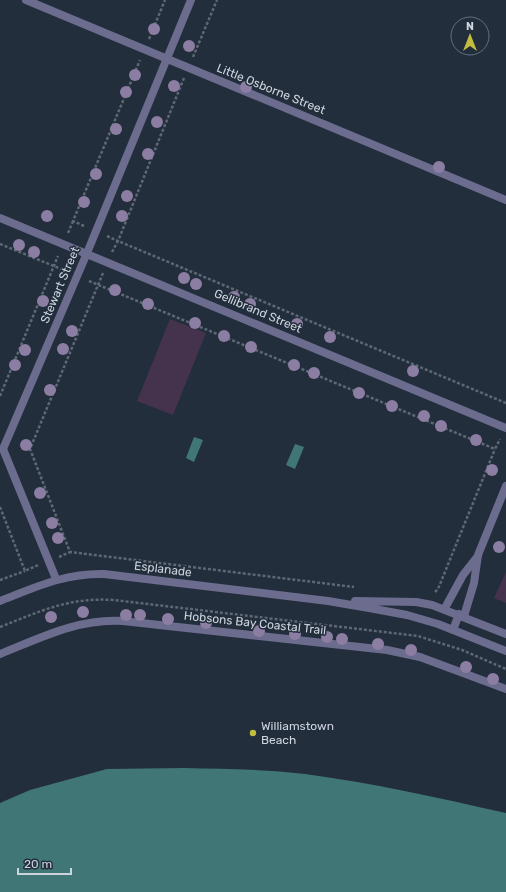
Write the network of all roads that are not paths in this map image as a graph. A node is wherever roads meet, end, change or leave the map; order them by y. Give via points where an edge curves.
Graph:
1 (26, 0) edge
2 (191, 0) edge
3 (166, 59) junction
4 (506, 200) edge
5 (0, 218) edge
6 (87, 253) junction
7 (506, 427) edge
8 (1, 448) edge
9 (506, 486) edge
10 (478, 555) junction
11 (56, 579) junction
12 (0, 601) edge
13 (328, 601) junction
14 (445, 608) junction
15 (461, 615) junction
16 (453, 630) junction
17 (506, 634) edge
18 (506, 651) edge
19 (0, 654) edge
20 (506, 689) edge

1 - 3 street, Little Osborne Street
2 - 3 street, Stewart Street
3 - 4 street, Little Osborne Street
3 - 6 street, Stewart Street
5 - 6 street, Gellibrand Street
6 - 7 street, Gellibrand Street
6 - 8 street, Stewart Street
8 - 11 street, Stewart Street
9 - 10 street
10 - 14 street via 462,575
10 - 15 street via 474,583
11 - 12 street, Esplanade
11 - 13 street, Esplanade via 104,574
13 - 14 street, Esplanade via 416,602
13 - 16 street, Esplanade via 407,615
14 - 15 street, Esplanade
15 - 16 street
15 - 17 street, Esplanade
16 - 18 street, Esplanade
19 - 20 street, Hobsons Bay Coastal Trail via 77,625 105,620 123,621 387,650 420,657

